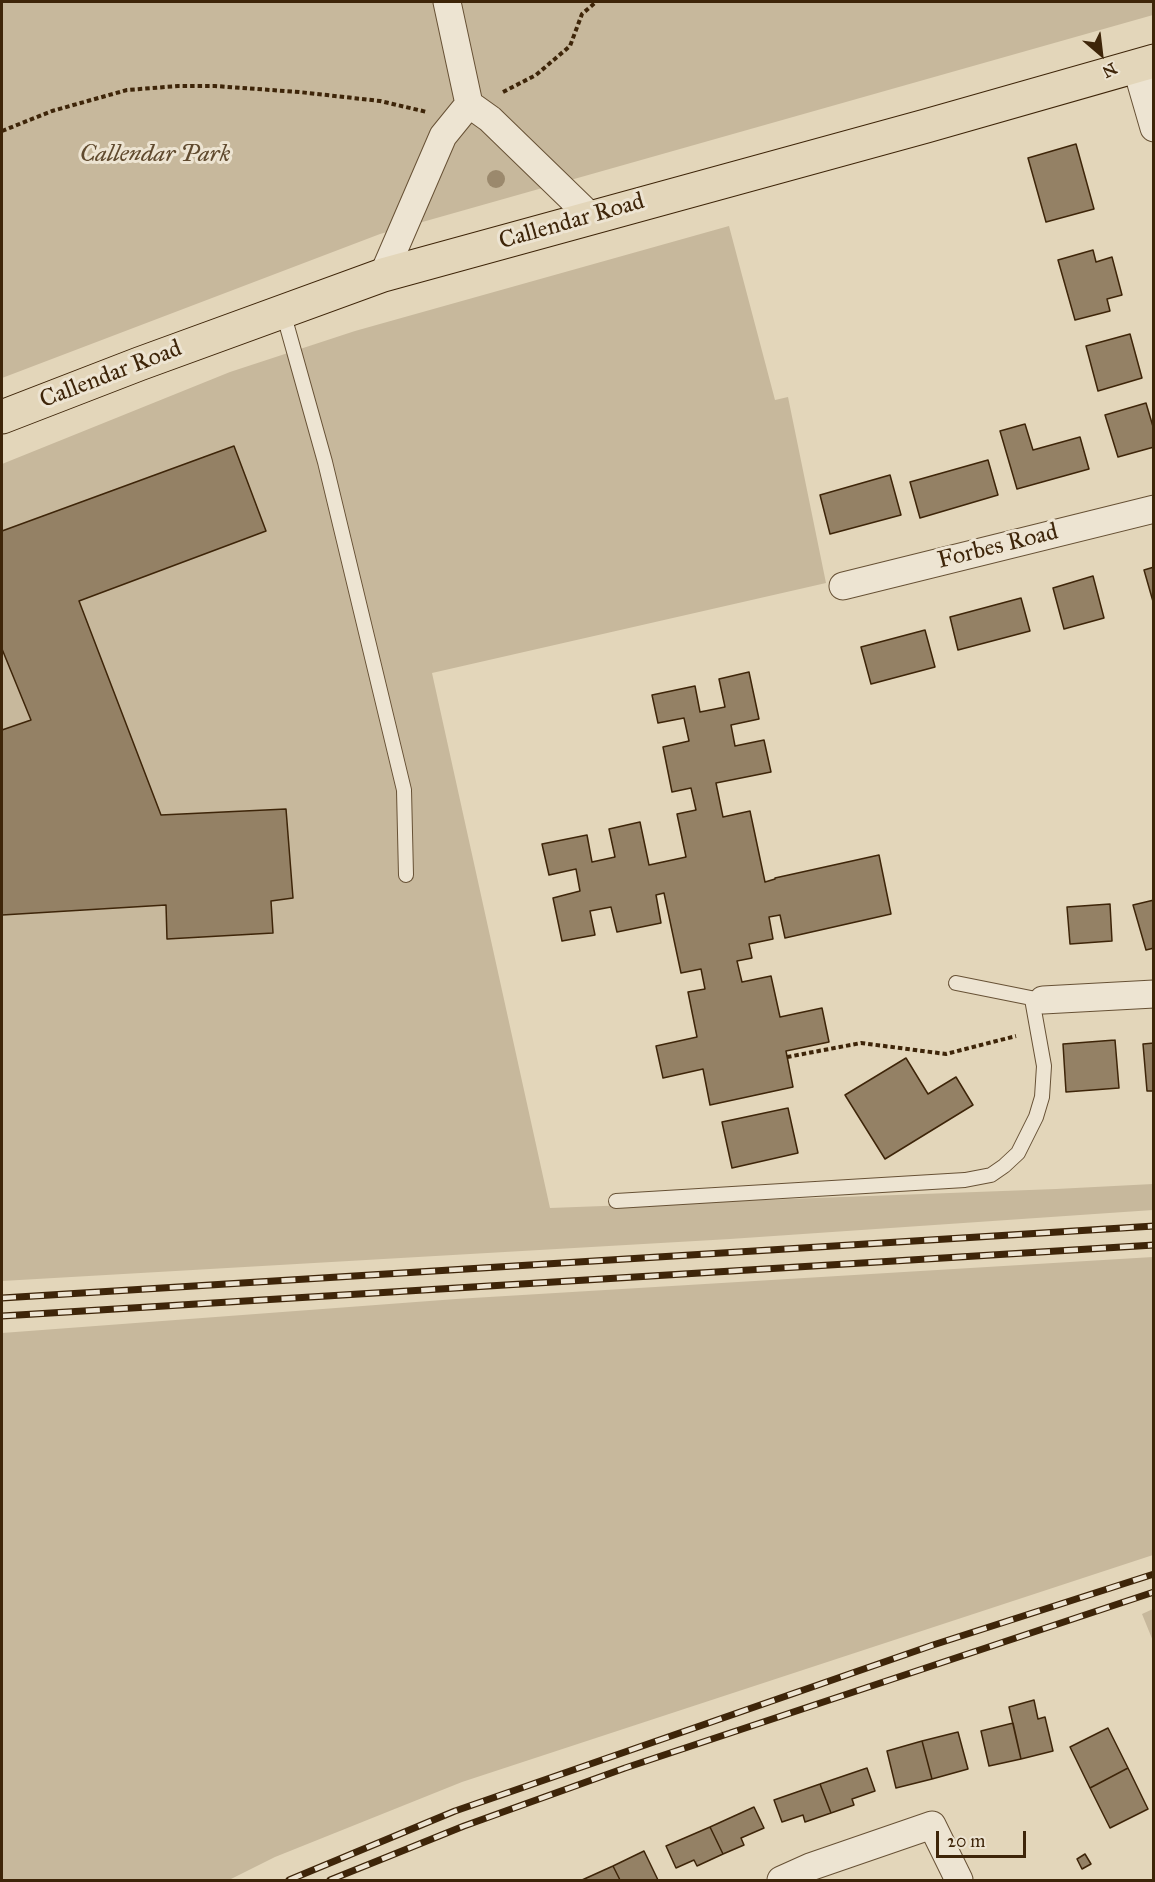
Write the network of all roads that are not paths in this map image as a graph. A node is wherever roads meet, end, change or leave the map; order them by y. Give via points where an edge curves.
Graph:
1 (447, 2) edge
2 (1145, 63) edge
3 (463, 111) junction
4 (1154, 128) edge
5 (591, 217) junction
6 (383, 276) junction
7 (283, 312) junction
8 (2, 417) edge
9 (1154, 509) edge
10 (843, 586) dead end
11 (406, 875) dead end
12 (956, 984) dead end
13 (1154, 994) edge
14 (1038, 1000) junction
15 (616, 1201) dead end
16 (781, 1881) edge
17 (959, 1881) edge

1 - 3 street
2 - 4 street
2 - 5 main road, Callendar Road
3 - 5 street via 490,119
3 - 6 street via 443,136
5 - 6 main road, Callendar Road
6 - 7 main road, Callendar Road
7 - 8 main road, Callendar Road
7 - 11 lane via 325,462 404,790
9 - 10 street, Forbes Road
12 - 14 lane
13 - 14 street
14 - 15 lane via 1037,1031 1044,1066 1042,1097 1018,1153 991,1175 978,1179
16 - 17 street via 810,1867 932,1826

